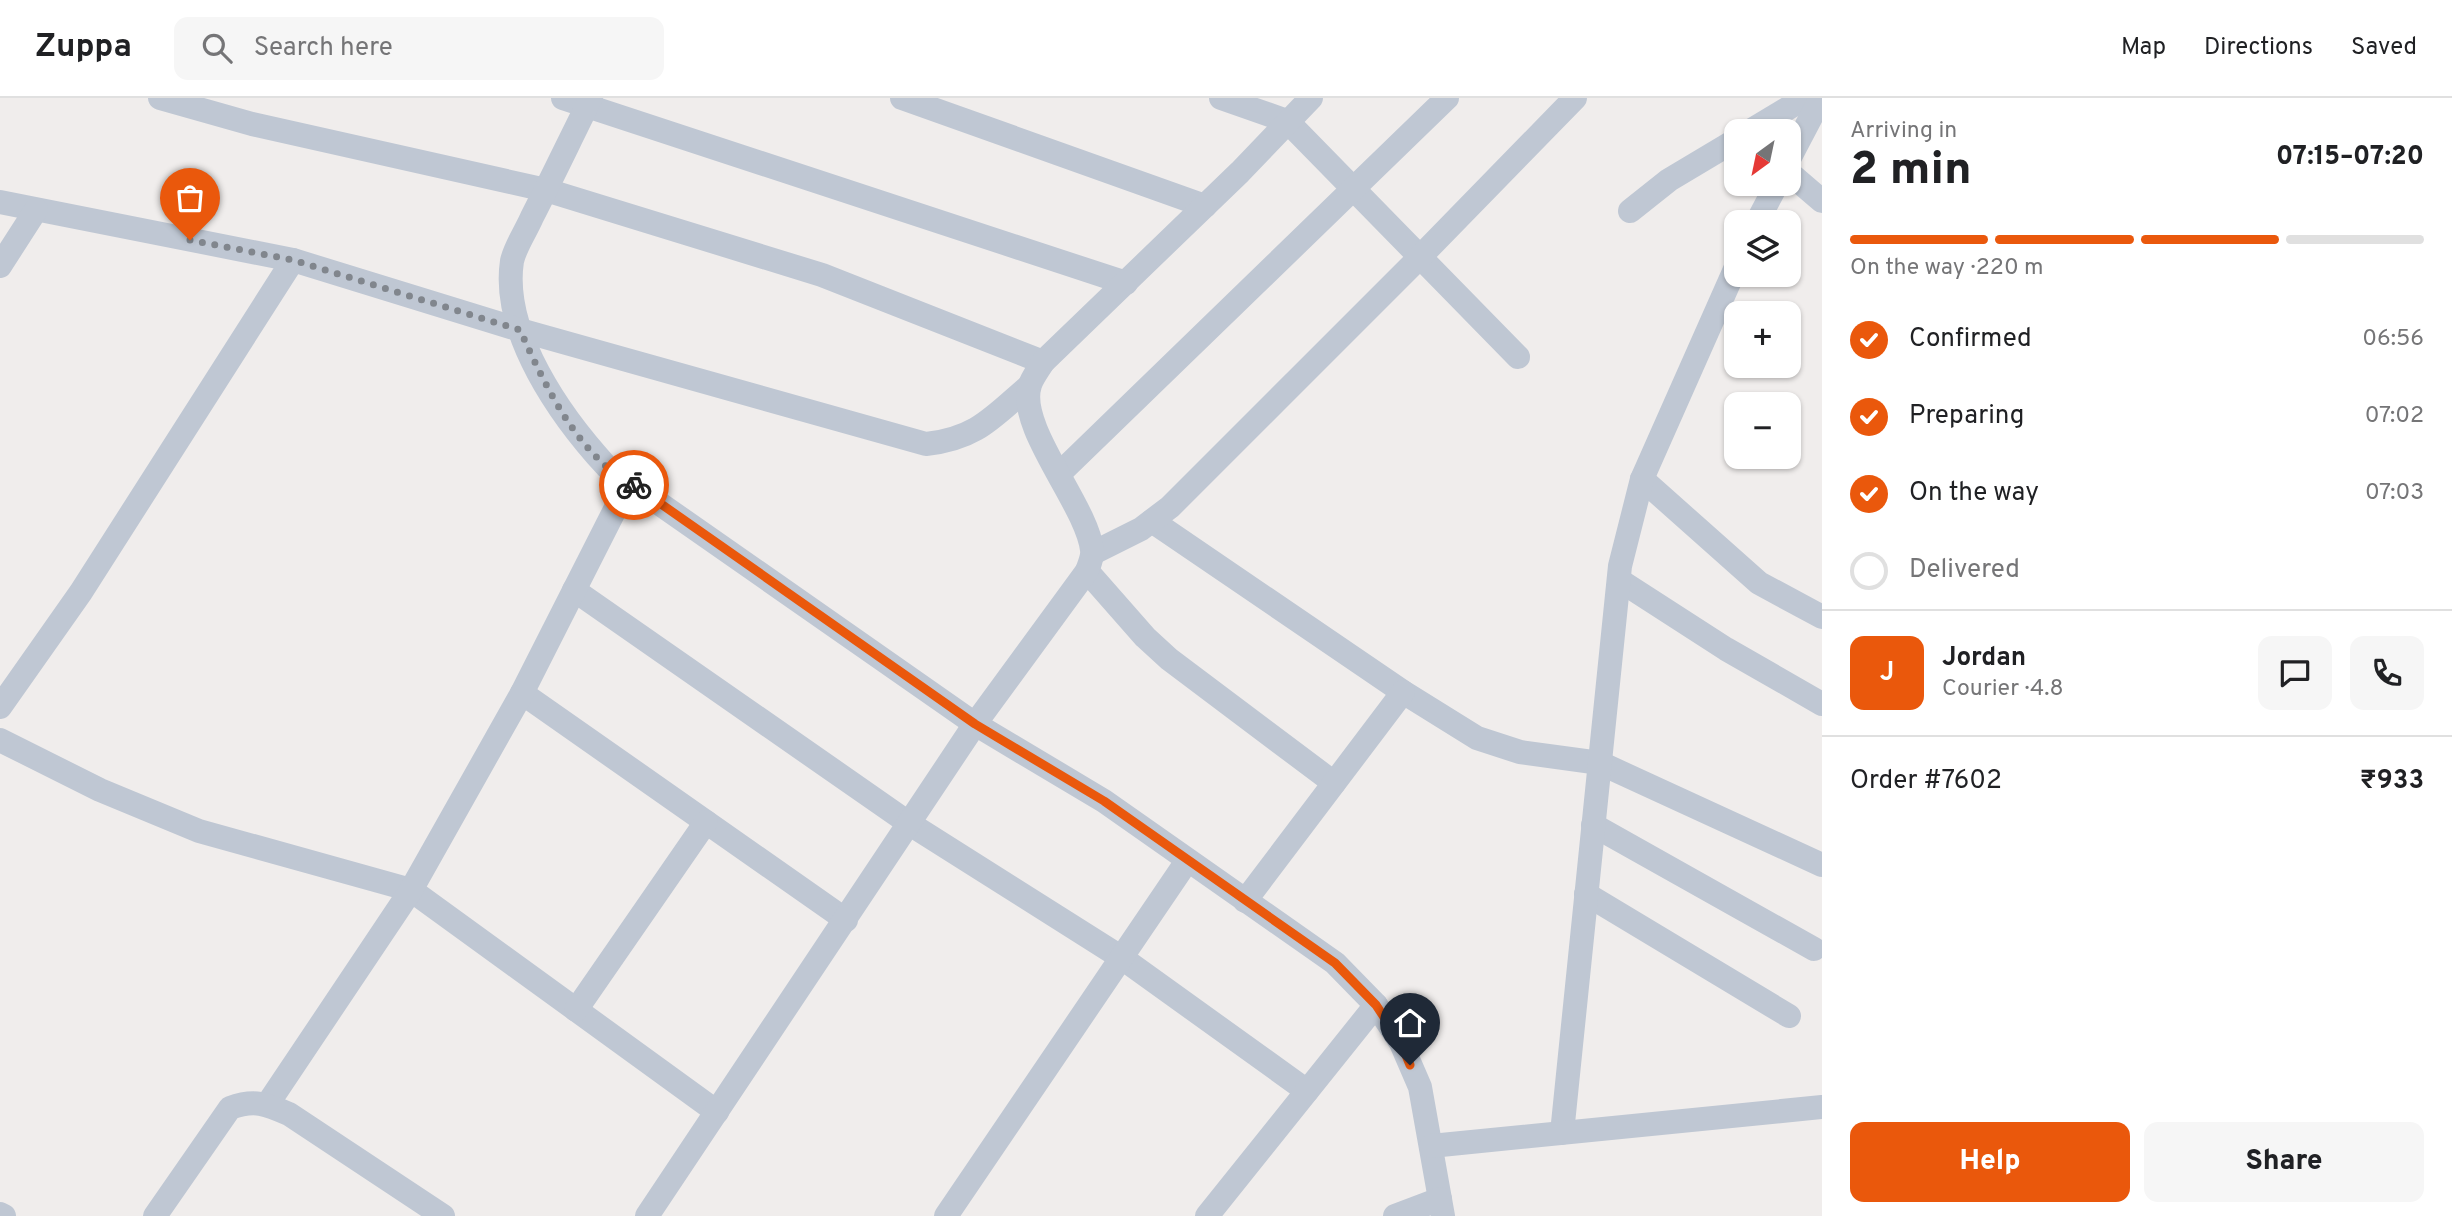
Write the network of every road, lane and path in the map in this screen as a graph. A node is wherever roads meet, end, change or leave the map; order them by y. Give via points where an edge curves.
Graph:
1 (160, 98) edge
2 (563, 98) edge
3 (902, 98) edge
4 (1221, 98) edge
5 (1311, 98) edge
6 (1447, 98) edge
7 (1575, 98) edge
8 (1805, 98) edge
9 (1821, 98) edge
10 (589, 102) edge
11 (1770, 119) edge
12 (1287, 121) junction
13 (1801, 136) edge
14 (1724, 147) edge
15 (1801, 183) edge
16 (546, 190) junction
17 (1354, 190) junction
18 (1822, 201) edge
19 (0, 202) edge
20 (1205, 206) junction
21 (36, 210) junction
22 (1630, 211) dead end
23 (1420, 257) junction
24 (293, 260) junction
25 (0, 266) edge
26 (1126, 282) junction
27 (1727, 287) edge
28 (520, 330) junction
29 (1518, 357) dead end
30 (1043, 362) junction
31 (1029, 386) junction
32 (1059, 474) junction
33 (1642, 479) junction
34 (629, 482) junction
35 (1152, 521) junction
36 (1090, 562) junction
37 (1619, 580) junction
38 (574, 590) junction
39 (1822, 617) edge
40 (8, 680) edge
41 (1403, 692) junction
42 (523, 693) junction
43 (1822, 704) edge
44 (0, 707) edge
45 (975, 724) junction
46 (0, 740) edge
47 (1600, 763) junction
48 (1334, 783) junction
49 (706, 822) junction
50 (910, 824) junction
51 (1593, 825) junction
52 (1188, 861) junction
53 (1822, 865) edge
54 (411, 891) junction
55 (1586, 894) junction
56 (1245, 901) junction
57 (846, 920) junction
58 (1814, 949) dead end
59 (1122, 958) junction
60 (1376, 1005) junction
61 (576, 1010) junction
62 (1788, 1016) dead end
63 (1307, 1091) junction
64 (267, 1105) junction
65 (1822, 1107) edge
66 (717, 1112) junction
67 (1562, 1133) junction
68 (1431, 1146) junction
69 (1442, 1208) edge
70 (155, 1216) edge
71 (443, 1216) edge
72 (647, 1216) edge
73 (946, 1216) edge
74 (1207, 1216) edge
75 (1395, 1216) edge

1 - 16 street via 252,124
2 - 10 street
3 - 20 street
4 - 12 street
5 - 12 street
6 - 17 street
7 - 23 street
8 - 11 street
9 - 13 street
10 - 16 street
10 - 26 street
12 - 17 street
12 - 20 street
14 - 22 street via 1669,180
15 - 18 street
16 - 28 street via 513,258 511,290
16 - 30 street via 822,275
17 - 23 street
17 - 32 street
19 - 21 street
20 - 26 street
21 - 24 street
21 - 25 street
23 - 29 street
23 - 35 street
24 - 28 street
24 - 40 street via 81,592
26 - 30 street
27 - 33 street
28 - 31 street via 926,444 951,441 979,429
28 - 34 street via 542,378 580,438 607,467
30 - 31 street
31 - 32 street via 1028,406 1034,425
32 - 36 street via 1087,531
33 - 37 street
33 - 39 street via 1759,583
34 - 38 street
34 - 45 street
35 - 36 street
35 - 41 street
36 - 45 street
36 - 48 street via 1144,636 1169,659
37 - 43 street
37 - 47 street
38 - 42 street
38 - 50 street
40 - 44 street
41 - 47 street via 1477,738 1520,752
41 - 48 street
42 - 49 street
42 - 54 street
45 - 50 street
45 - 52 street via 1104,801
46 - 54 street via 100,790 199,831
47 - 51 street
47 - 53 street
48 - 56 street
49 - 57 street
49 - 61 street
50 - 57 street
50 - 59 street
51 - 55 street
51 - 58 street
52 - 56 street
52 - 59 street
54 - 61 street
54 - 64 street
55 - 62 street
55 - 67 street
56 - 60 street via 1335,963
57 - 66 street
59 - 63 street
59 - 73 street
60 - 63 street
60 - 68 street via 1401,1043 1420,1087
61 - 66 street
63 - 74 street
64 - 70 street via 247,1102 230,1108
64 - 71 street via 289,1114
65 - 67 street
66 - 72 street
67 - 68 street
68 - 69 street
69 - 75 street

